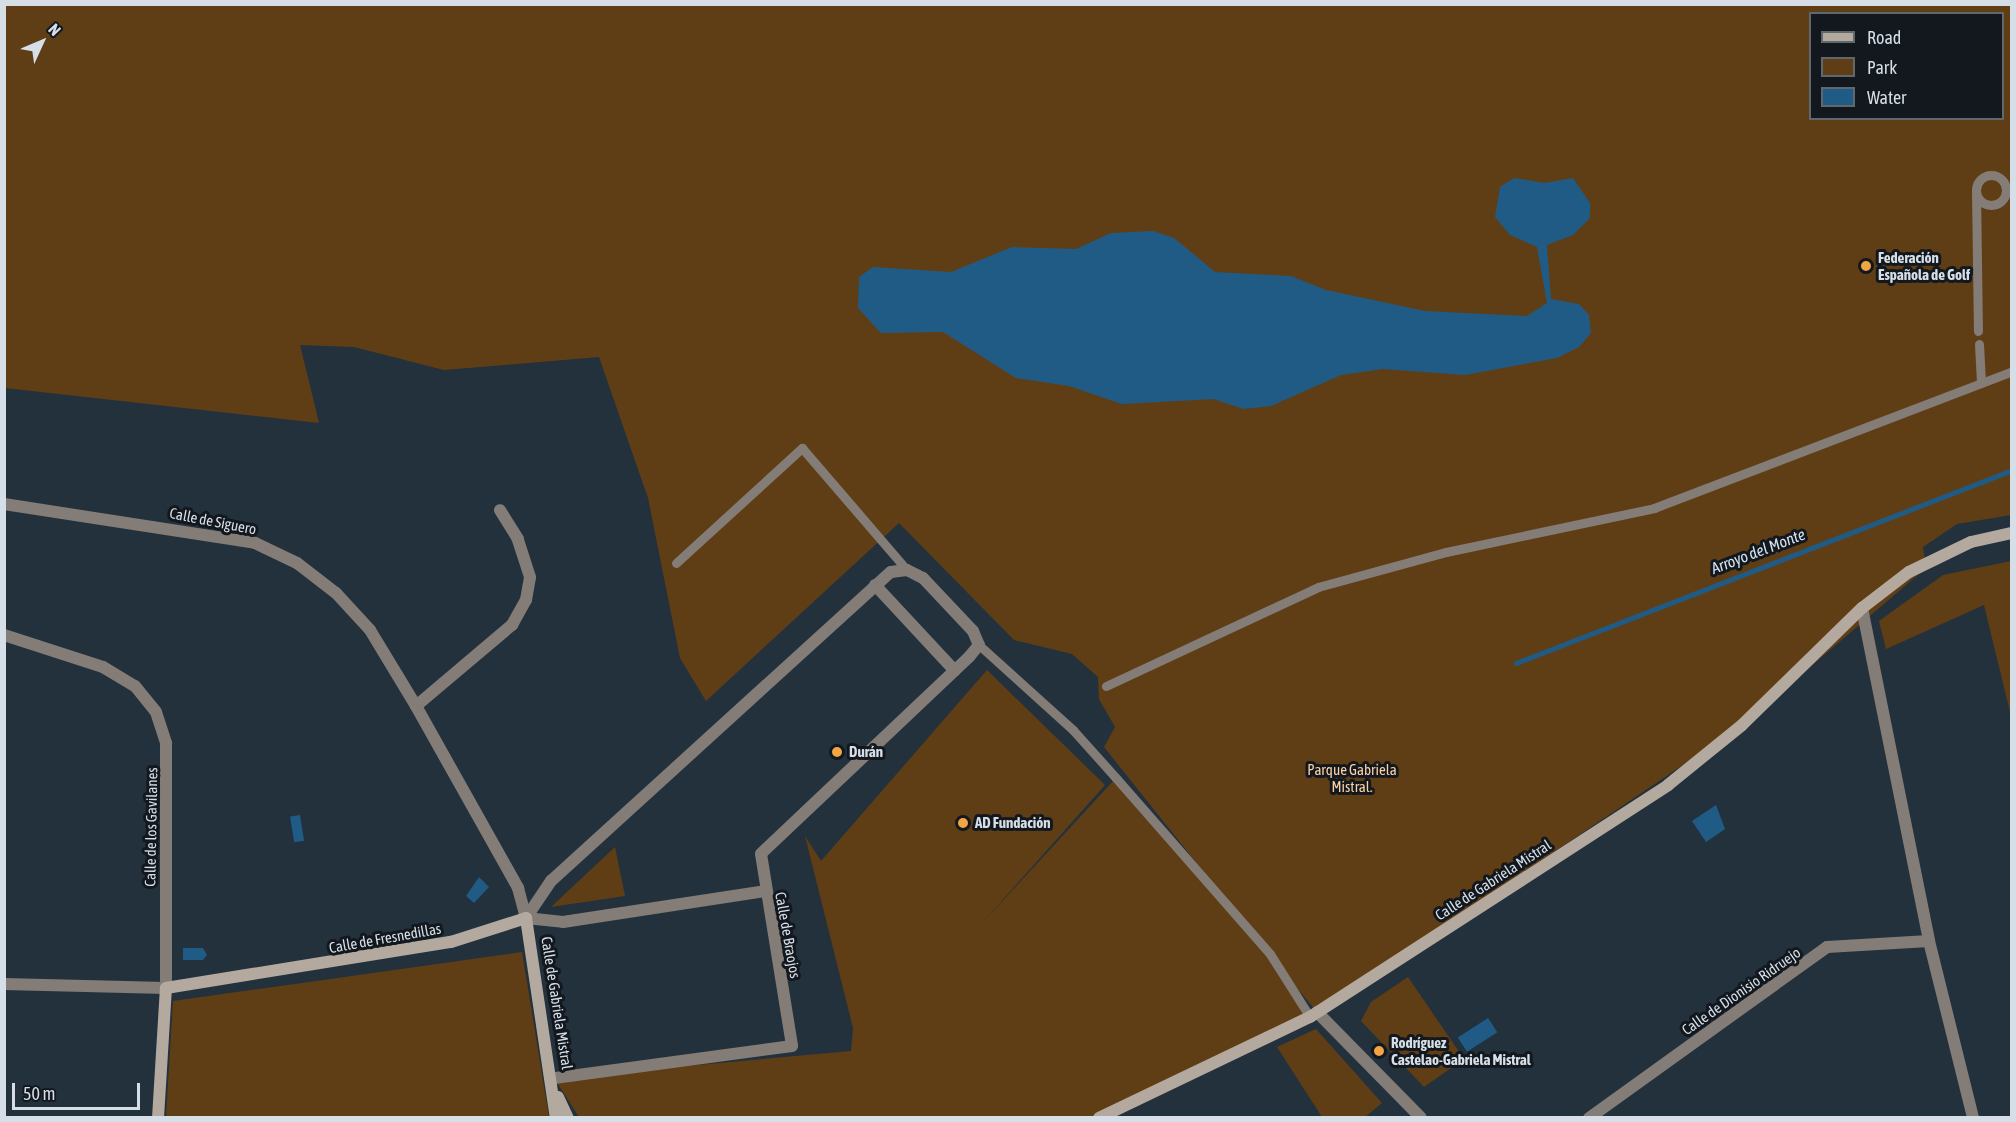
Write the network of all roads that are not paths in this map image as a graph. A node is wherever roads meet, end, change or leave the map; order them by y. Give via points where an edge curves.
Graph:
1 (1976, 191) dead end
2 (1978, 332) dead end
3 (1979, 344) dead end
4 (2012, 371) edge
5 (1981, 380) junction
6 (4, 504) edge
7 (500, 510) dead end
8 (2012, 534) edge
9 (676, 563) dead end
10 (907, 570) junction
11 (875, 585) junction
12 (1862, 608) junction
13 (4, 635) edge
14 (979, 645) junction
15 (955, 670) junction
16 (1106, 686) dead end
17 (416, 706) junction
18 (765, 891) junction
19 (526, 918) junction
20 (1929, 941) junction
21 (4, 984) edge
22 (166, 988) junction
23 (1314, 1015) junction
24 (554, 1078) junction
25 (556, 1093) junction
26 (158, 1118) edge
27 (556, 1118) edge
28 (567, 1118) edge
29 (1099, 1118) edge
30 (1421, 1118) edge
31 (1589, 1118) edge
32 (1973, 1118) edge

1 - 2 lane
3 - 5 lane
4 - 5 lane
5 - 16 lane via 1714,489 1654,508 1446,552 1318,587
6 - 17 street, Calle de Siguero via 206,533 255,543 297,563 370,630
7 - 17 street via 518,538 530,577 526,600 512,625
8 - 12 street, Calle de Gabriela Mistral via 1925,561
9 - 10 lane via 802,448
10 - 11 street via 891,572
10 - 14 street via 923,578 973,631
11 - 15 street
11 - 19 street via 550,881
12 - 20 street
12 - 23 street, Calle de Gabriela Mistral via 1742,725 1668,785
13 - 22 street, Calle de los Gavilanes via 103,667 135,686 156,712 166,743
14 - 15 street, Calle de Braojos
14 - 23 lane via 1109,770 1270,954
15 - 18 street, Calle de Braojos via 761,854
17 - 19 street, Calle de Siguero via 518,888
18 - 19 street, Calle de Fresnedillas via 563,922
18 - 24 street, Calle de Braojos via 792,1046
19 - 22 street, Calle de Fresnedillas via 451,942
19 - 24 street, Calle de Gabriela Mistral
20 - 31 street, Calle de Dionisio Ridruejo via 1827,947
20 - 32 street
21 - 22 street, Calle de Fresnedillas
22 - 26 street, Calle de los Gavilanes
23 - 29 street, Calle de Gabriela Mistral
23 - 30 street
24 - 25 street, Calle de Gabriela Mistral
25 - 27 street, Calle de Gabriela Mistral
25 - 28 street, Calle de Gabriela Mistral

